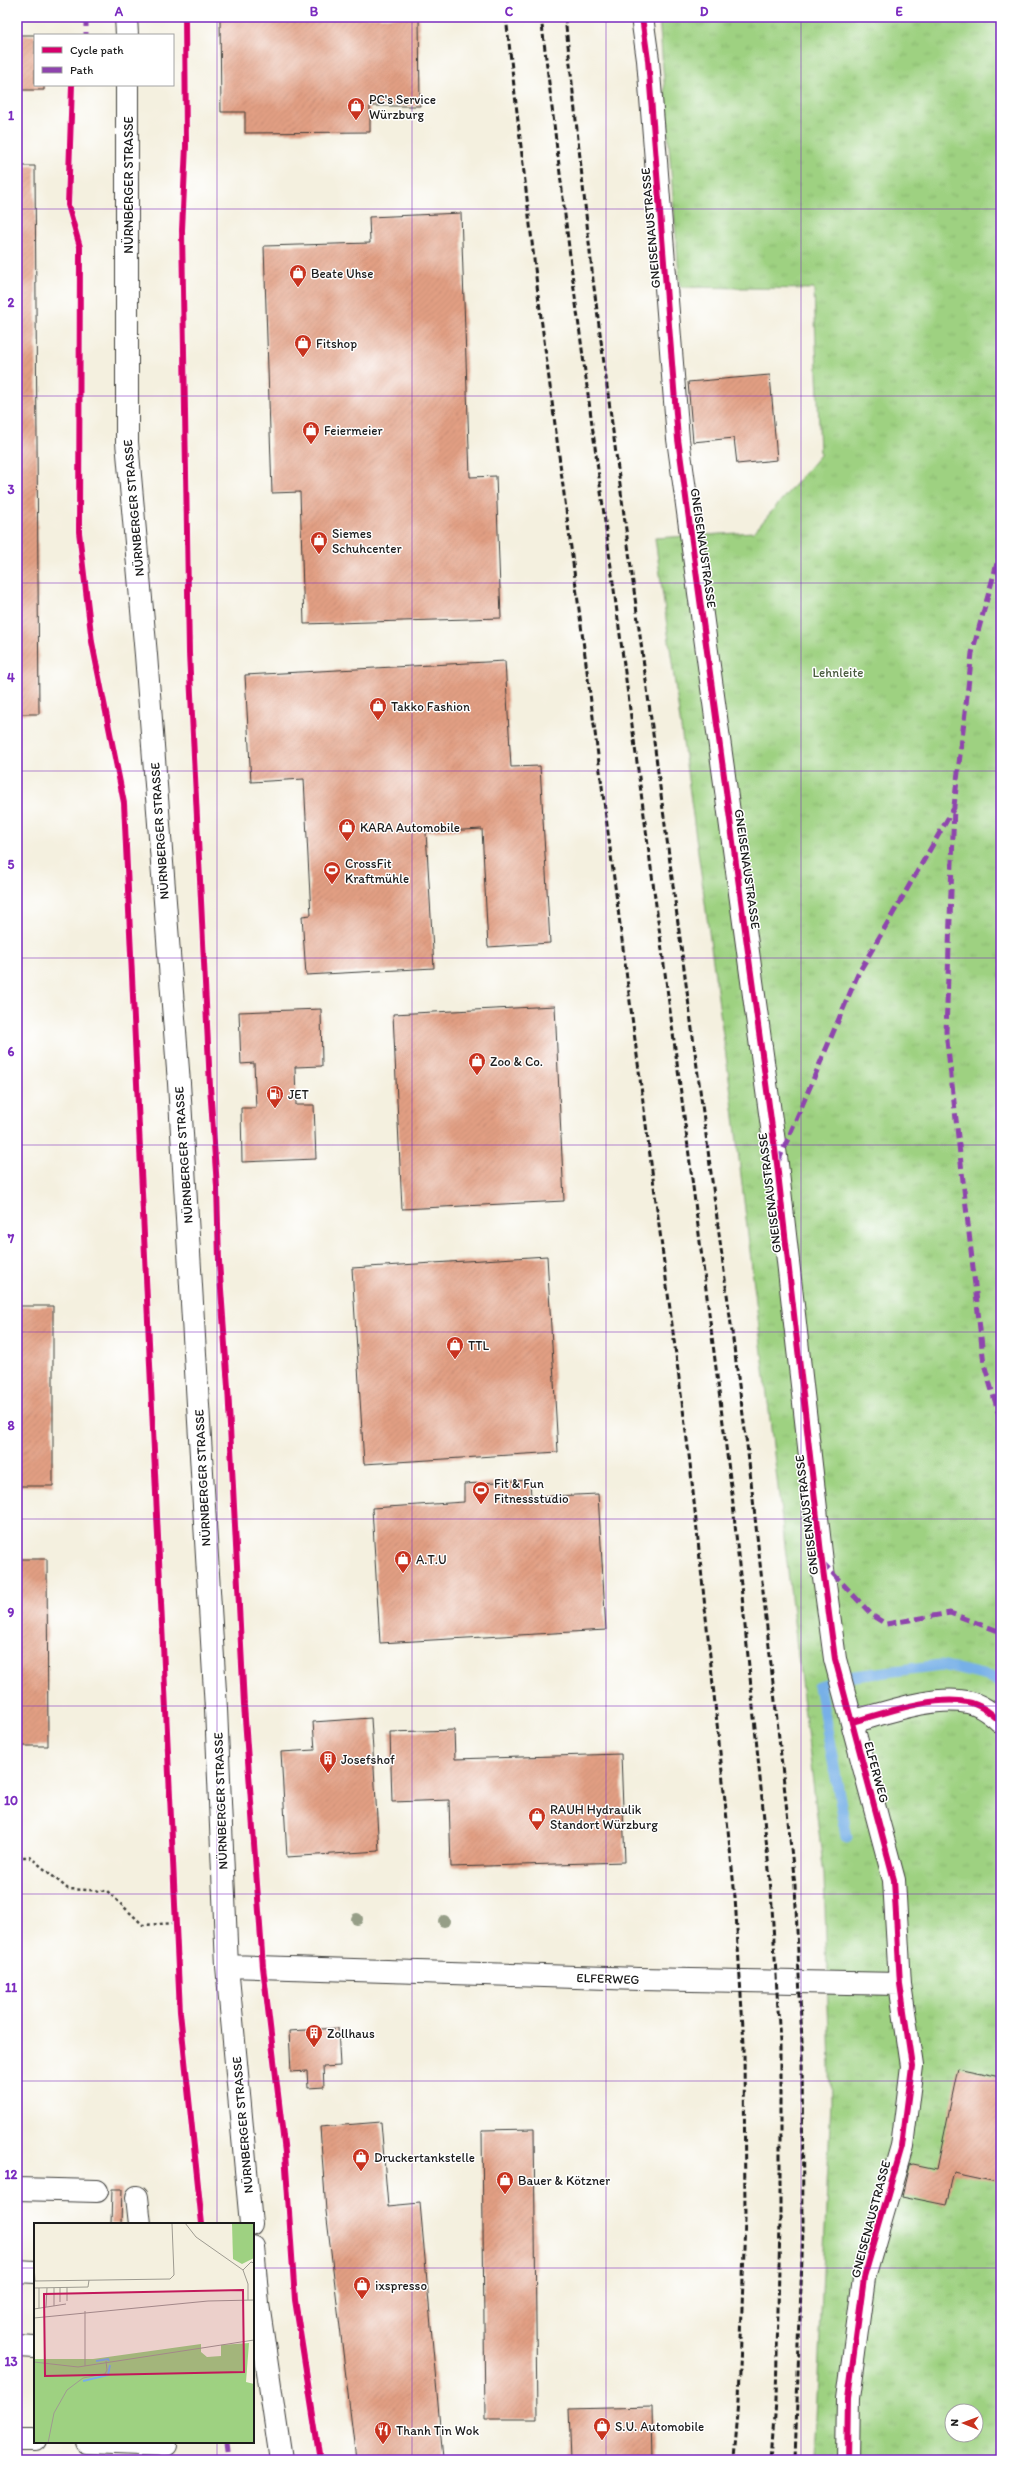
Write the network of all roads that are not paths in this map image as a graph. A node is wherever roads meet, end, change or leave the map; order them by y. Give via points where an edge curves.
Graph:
1 (126, 17) edge
2 (642, 17) edge
3 (127, 34) edge
4 (127, 86) edge
5 (852, 1722) junction
6 (1001, 1722) edge
7 (227, 1966) junction
8 (900, 1984) junction
9 (17, 2189) edge
10 (97, 2191) dead end
11 (137, 2197) dead end
12 (140, 2223) edge
13 (251, 2223) edge
14 (254, 2258) edge
15 (17, 2271) edge
16 (34, 2272) edge
17 (17, 2346) edge
18 (34, 2346) edge
19 (17, 2440) edge
20 (34, 2440) edge
21 (98, 2443) edge
22 (166, 2449) edge
23 (281, 2460) edge
24 (847, 2460) edge

1 - 3 street
2 - 5 street, GNEISENAUSTRASSE via 648,60 678,439 776,1156 835,1659
4 - 7 street, NÜRNBERGER STRASSE via 127,442 179,1083 216,1709
5 - 6 street via 928,1702 967,1702 989,1711
5 - 8 street, ELFERWEG via 894,1880
7 - 8 street, ELFERWEG via 632,1979
7 - 13 street, NÜRNBERGER STRASSE
8 - 24 street, GNEISENAUSTRASSE via 912,2066 902,2146 864,2278 848,2398
9 - 10 street
11 - 12 street
14 - 23 street via 258,2304
15 - 16 street
17 - 18 street
19 - 20 street
21 - 22 street

